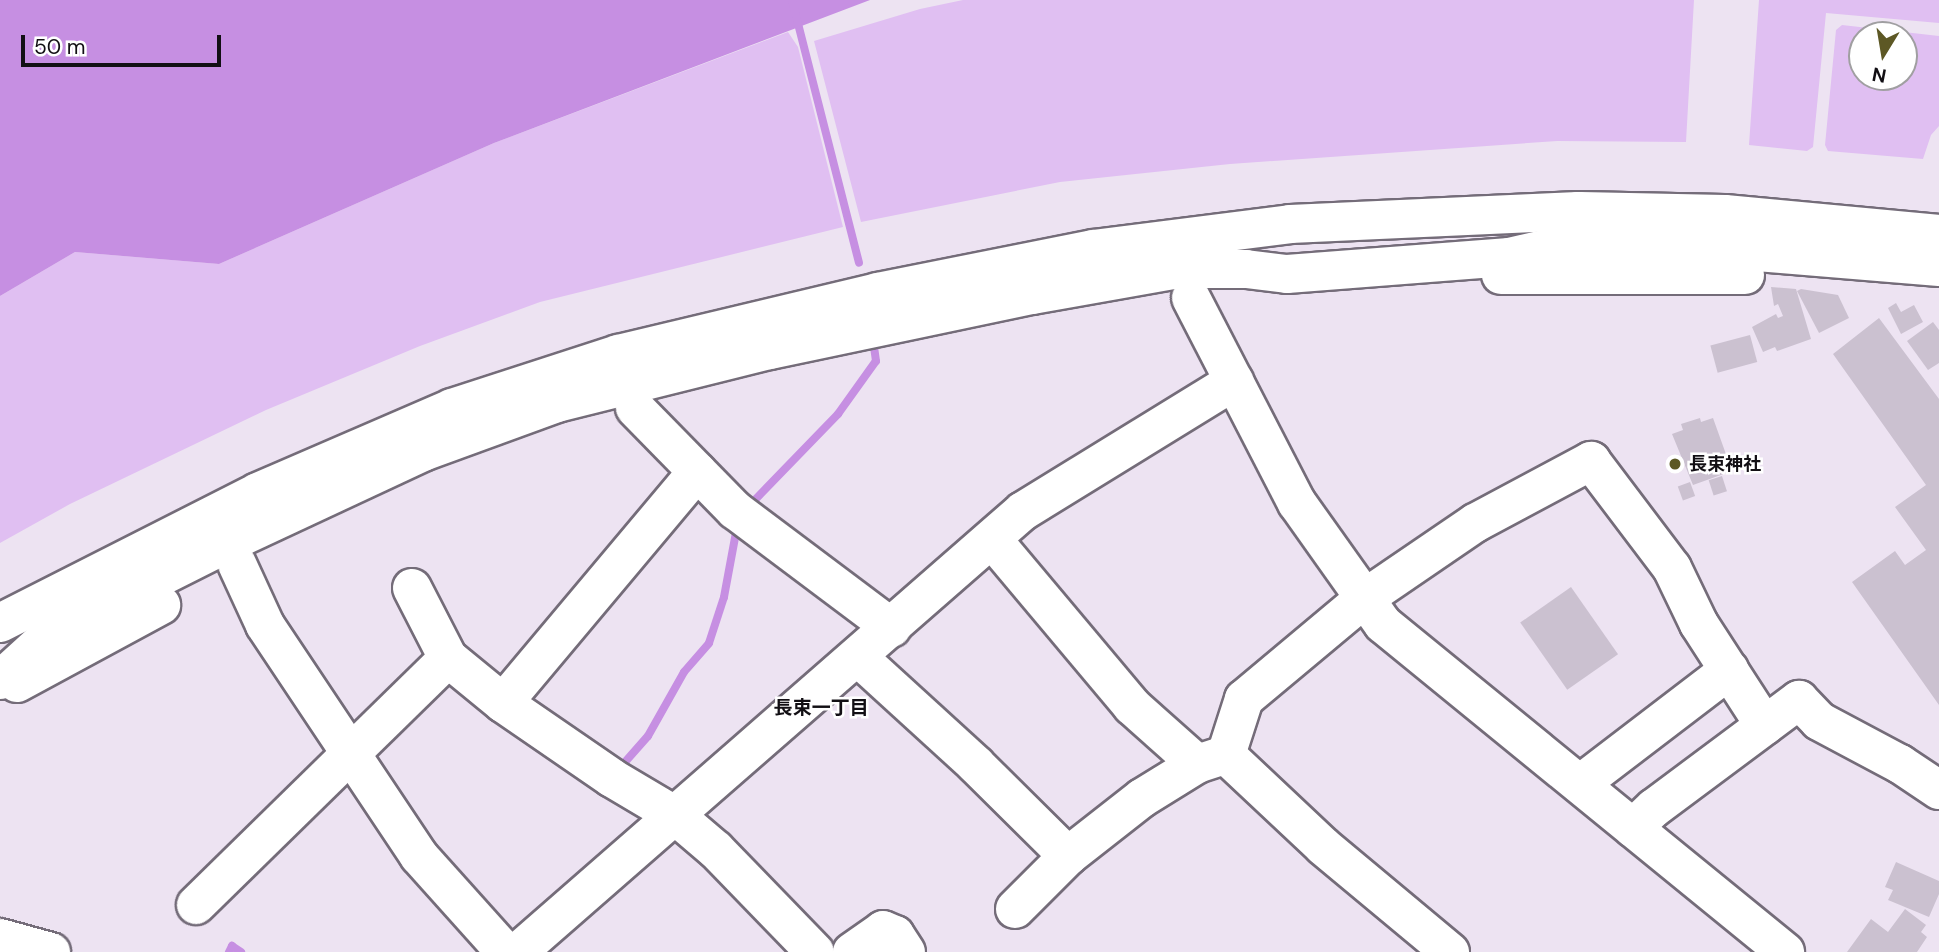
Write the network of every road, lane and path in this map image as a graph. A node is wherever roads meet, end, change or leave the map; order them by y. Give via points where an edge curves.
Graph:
1 (1578, 211) junction
2 (1939, 234) edge
3 (1562, 245) junction
4 (1721, 249) junction
5 (1939, 267) edge
6 (1287, 274) junction
7 (1633, 275) junction
8 (1437, 278) dead end
9 (1109, 281) junction
10 (1939, 290) edge
11 (1191, 298) junction
12 (1234, 381) junction
13 (635, 408) dead end
14 (525, 439) dead end
15 (697, 472) junction
16 (992, 538) junction
17 (237, 564) junction
18 (412, 588) dead end
19 (1365, 598) junction
20 (0, 623) edge
21 (892, 628) junction
22 (858, 657) junction
23 (448, 658) junction
24 (1729, 670) junction
25 (0, 680) edge
26 (0, 692) edge
27 (503, 703) junction
28 (1765, 726) junction
29 (351, 754) junction
30 (1212, 760) junction
31 (1580, 784) junction
32 (1939, 790) edge
33 (676, 816) junction
34 (1633, 828) junction
35 (1068, 856) junction
36 (197, 905) dead end
37 (1015, 909) dead end
38 (0, 938) edge
39 (1763, 946) edge
40 (51, 952) edge
41 (505, 952) edge
42 (518, 952) edge
43 (815, 952) edge
44 (852, 952) edge
45 (906, 952) edge
46 (1450, 952) edge

1 - 2 street via 1725,214
1 - 6 street
1 - 20 street via 1290,224 1093,249 878,292 618,355 452,408 258,492
3 - 4 street
3 - 6 street via 1510,257
3 - 7 street
4 - 5 street
4 - 7 street
6 - 9 street via 1179,269
6 - 11 street
7 - 8 street
7 - 10 street via 1765,275
9 - 11 street via 1125,296
9 - 25 street via 770,350 545,408 423,452 216,549 55,630
11 - 12 street
12 - 16 street via 1023,511
12 - 19 street via 1297,503
13 - 15 street
14 - 17 street
15 - 21 street via 735,510
15 - 27 street
16 - 21 street
16 - 30 street via 1132,706
17 - 26 street
17 - 29 street via 265,625
18 - 23 street
19 - 24 street via 1475,523 1591,461 1672,568 1699,624
19 - 30 street via 1244,699
19 - 31 street via 1383,624
21 - 22 street
22 - 33 street
22 - 35 street
23 - 27 street
23 - 29 street
24 - 28 street
24 - 31 street
27 - 33 street
28 - 32 street via 1799,700 1819,721
28 - 34 street via 1654,807
29 - 36 street
29 - 41 street via 419,856
30 - 35 street via 1142,798
30 - 46 street
31 - 34 street
33 - 42 street
33 - 43 street via 716,850
34 - 39 street
35 - 37 street
38 - 40 street
44 - 45 street via 883,930 895,935

